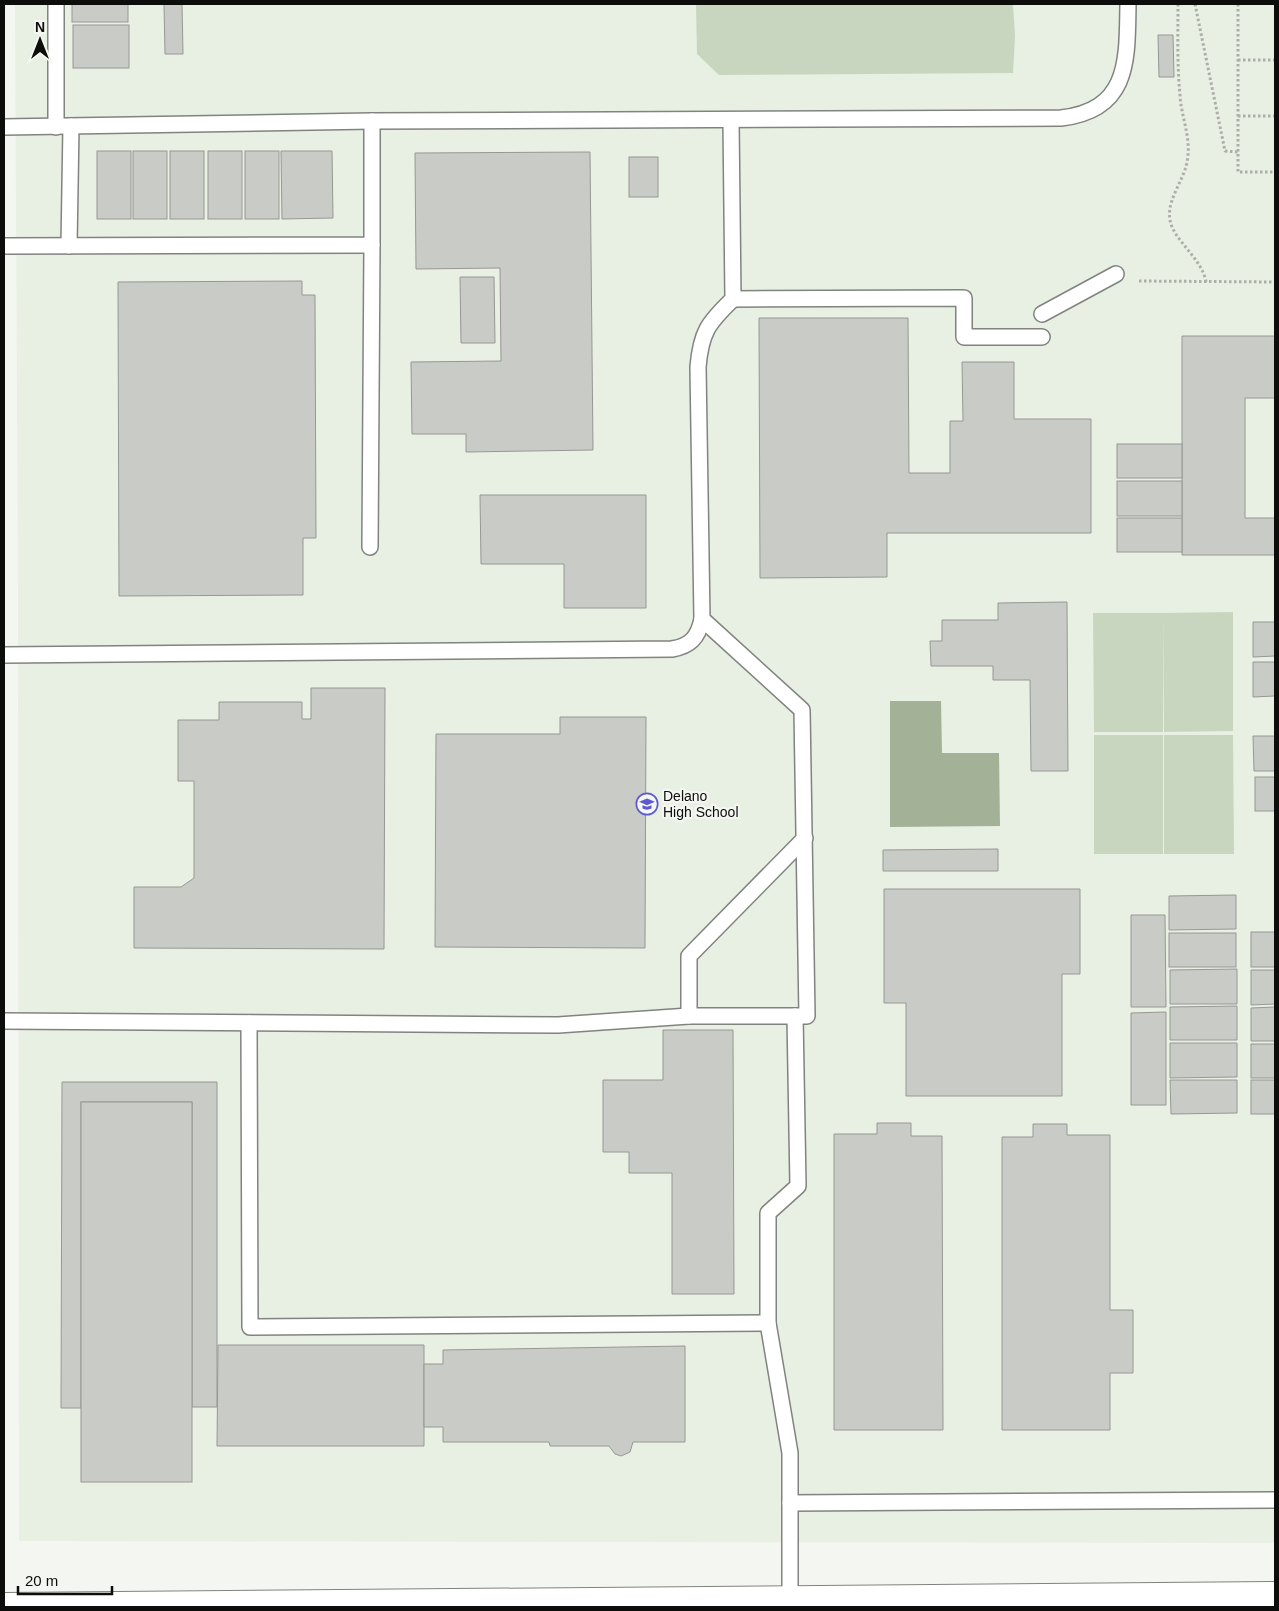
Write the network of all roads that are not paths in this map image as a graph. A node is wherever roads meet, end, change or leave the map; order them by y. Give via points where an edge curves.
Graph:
1 (56, 4) edge
2 (1128, 4) edge
3 (372, 121) junction
4 (731, 121) junction
5 (64, 126) junction
6 (4, 127) edge
7 (372, 245) junction
8 (4, 246) edge
9 (69, 246) junction
10 (1110, 278) road end
11 (733, 299) junction
12 (1042, 314) dead end
13 (1042, 337) dead end
14 (370, 547) dead end
15 (702, 619) junction
16 (4, 655) edge
17 (805, 838) junction
18 (689, 1016) junction
19 (794, 1016) junction
20 (4, 1021) edge
21 (249, 1023) junction
22 (768, 1323) junction
23 (1275, 1500) edge
24 (790, 1503) junction
25 (1275, 1596) edge
26 (790, 1599) junction
27 (386, 1605) edge
28 (4, 1607) edge

1 - 5 lane
2 - 4 lane via 1127,59 1116,91 1105,102 1078,116
3 - 4 lane
3 - 5 lane
3 - 7 lane
4 - 11 lane
5 - 6 lane
5 - 9 lane
7 - 9 lane
7 - 14 lane
8 - 9 lane
10 - 12 lane
11 - 13 lane via 964,298 964,337
11 - 15 lane via 709,323 700,349
15 - 16 lane via 692,642 672,649
15 - 17 lane via 802,710
17 - 18 lane via 689,956
17 - 19 lane via 807,1016
18 - 19 lane
18 - 21 lane via 558,1025
19 - 22 lane via 798,1186 768,1213
20 - 21 lane
21 - 22 lane via 250,1327
22 - 24 lane via 790,1453
23 - 24 lane
24 - 26 lane
25 - 26 main road
26 - 27 main road
27 - 28 main road

